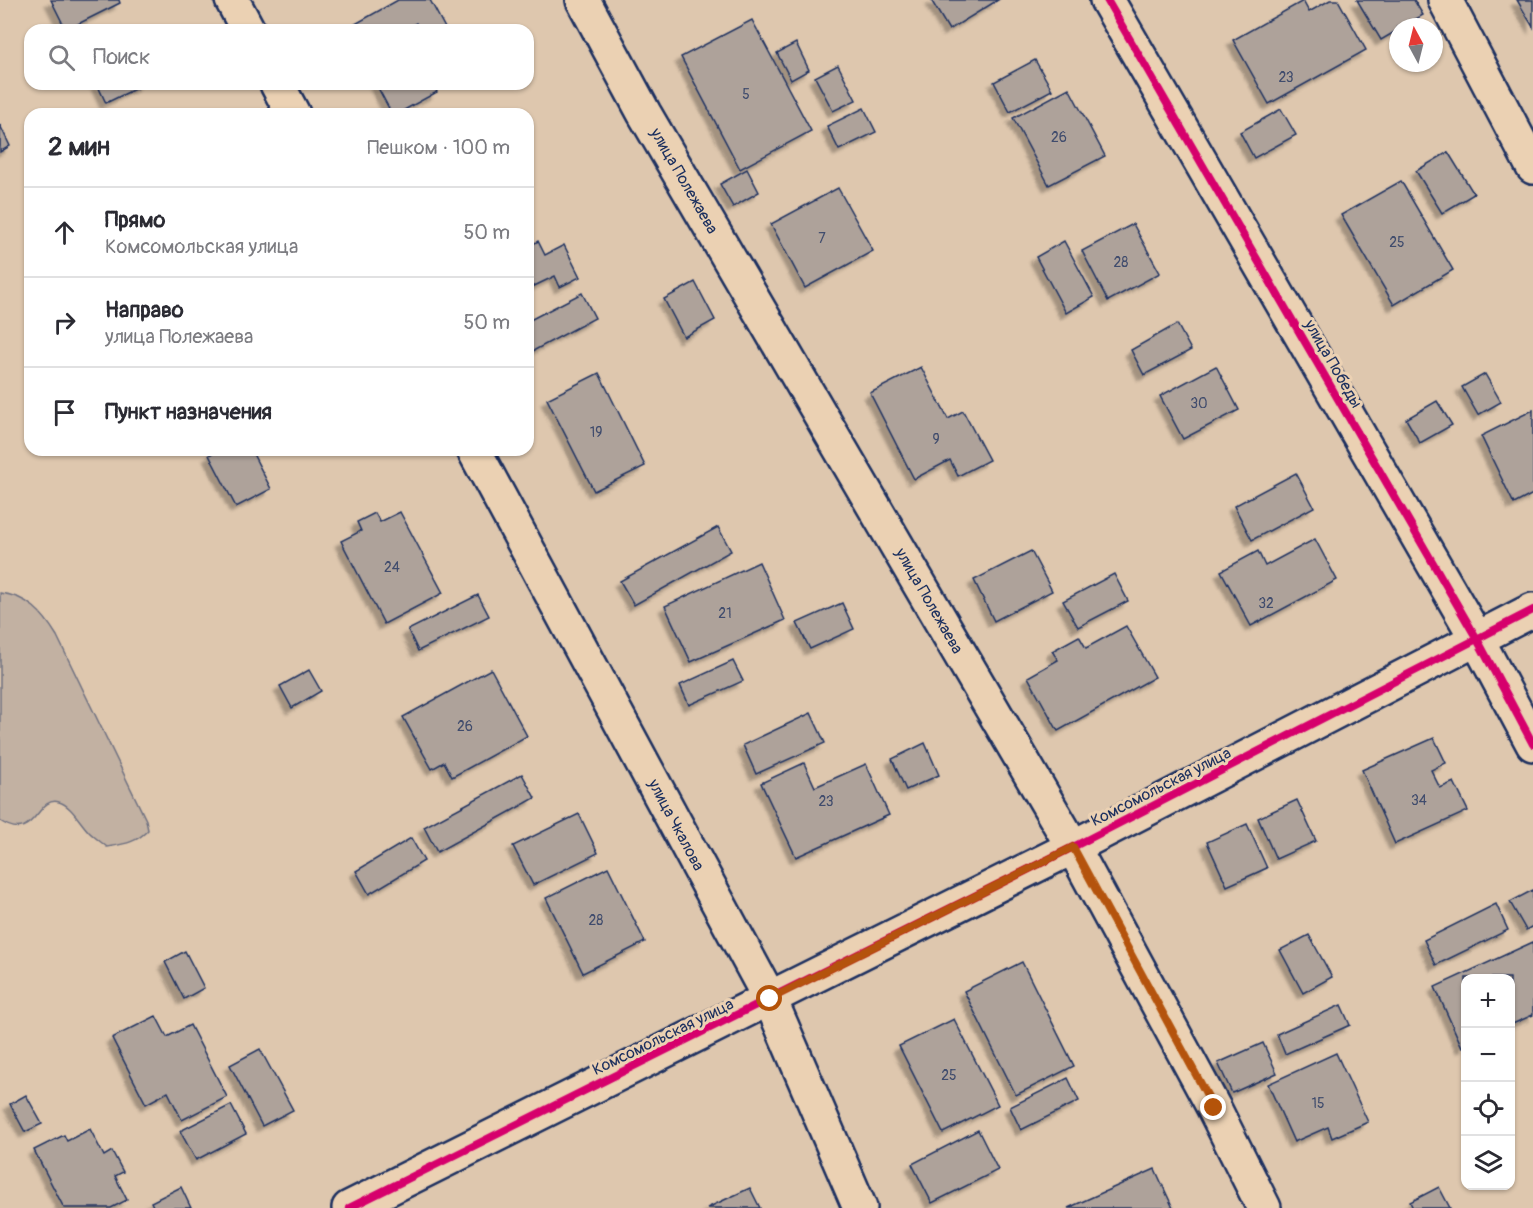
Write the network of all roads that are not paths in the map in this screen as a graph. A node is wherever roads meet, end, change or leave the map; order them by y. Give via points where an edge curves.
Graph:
1 (232, 0) edge
2 (583, 0) edge
3 (1107, 0) edge
4 (1445, 0) edge
5 (245, 24) edge
6 (280, 90) edge
7 (290, 108) edge
8 (1533, 168) edge
9 (477, 456) edge
10 (1533, 610) edge
11 (1476, 639) junction
12 (1533, 744) edge
13 (1073, 847) junction
14 (770, 999) junction
15 (349, 1208) edge
16 (860, 1208) edge
17 (1264, 1208) edge

1 - 5 street
2 - 13 street, улица Полежаева
3 - 11 street, улица Победы
4 - 8 street
6 - 7 street
9 - 14 street, улица Чкалова
10 - 11 street, Комсомольская улица
11 - 12 street, улица Победы
11 - 13 street, Комсомольская улица
13 - 14 street, Комсомольская улица
13 - 17 street, улица Полежаева
14 - 15 street, Комсомольская улица
14 - 16 street, улица Чкалова

